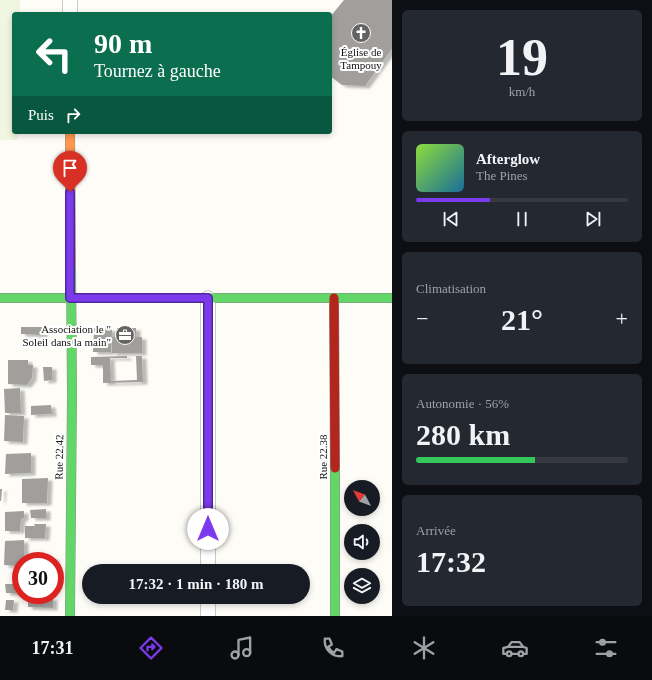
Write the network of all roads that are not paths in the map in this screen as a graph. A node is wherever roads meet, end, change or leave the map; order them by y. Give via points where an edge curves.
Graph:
1 (70, 0) edge
2 (70, 12) edge
3 (70, 134) edge
4 (0, 298) edge
5 (70, 298) junction
6 (208, 298) junction
7 (334, 298) junction
8 (392, 298) edge
9 (208, 564) edge
10 (208, 604) edge
11 (70, 616) edge
12 (208, 616) edge
13 (335, 616) edge

1 - 2 street
3 - 5 street, Rue 22.42
4 - 5 street
5 - 6 street
5 - 11 street, Rue 22.42
6 - 7 street
6 - 9 street
7 - 8 street
7 - 13 street, Rue 22.38
10 - 12 street

